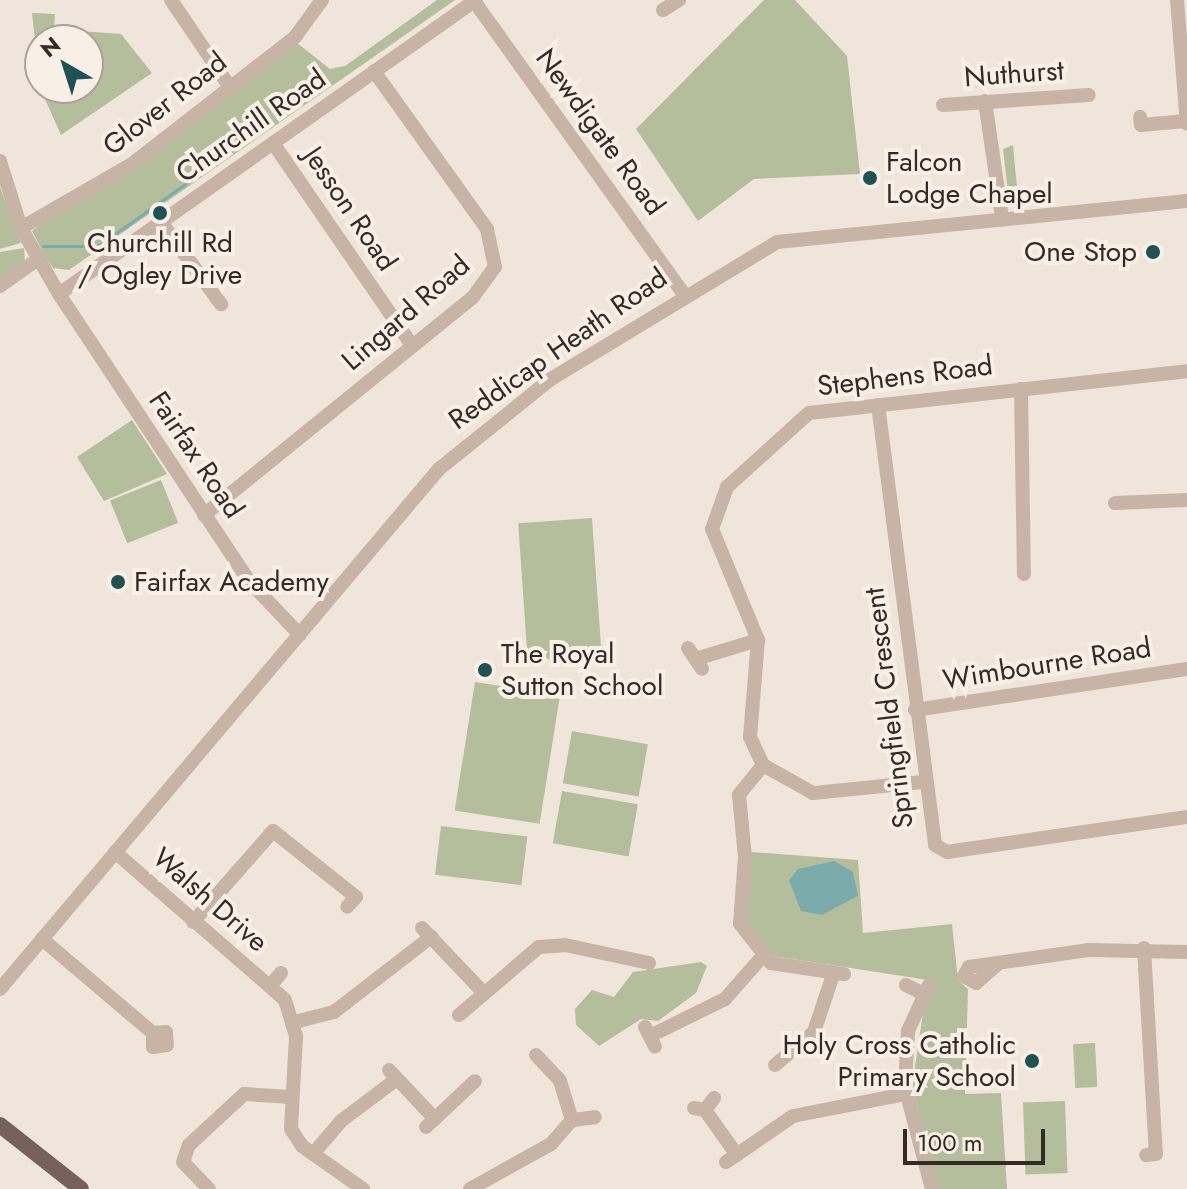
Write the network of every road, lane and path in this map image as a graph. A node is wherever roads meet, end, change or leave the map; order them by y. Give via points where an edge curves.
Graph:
1 (171, 0) edge
2 (322, 0) edge
3 (475, 0) edge
4 (679, 0) edge
5 (1177, 0) edge
6 (663, 10) dead end
7 (374, 71) junction
8 (230, 87) junction
9 (1089, 95) dead end
10 (985, 101) junction
11 (943, 105) dead end
12 (1140, 117) dead end
13 (1187, 123) edge
14 (273, 143) junction
15 (0, 161) edge
16 (1187, 201) edge
17 (1002, 217) junction
18 (161, 222) junction
19 (21, 228) junction
20 (38, 259) junction
21 (0, 286) edge
22 (683, 293) junction
23 (59, 294) junction
24 (221, 304) dead end
25 (412, 345) junction
26 (1187, 371) edge
27 (1021, 389) junction
28 (878, 405) junction
29 (1187, 500) edge
30 (204, 515) junction
31 (1130, 519) dead end
32 (1020, 566) dead end
33 (300, 635) junction
34 (758, 640) junction
35 (696, 658) dead end
36 (1187, 669) edge
37 (915, 710) junction
38 (763, 765) junction
39 (922, 782) junction
40 (1187, 817) edge
41 (115, 852) junction
42 (347, 907) dead end
43 (193, 922) junction
44 (524, 936) dead end
45 (42, 939) junction
46 (1144, 948) junction
47 (530, 950) junction
48 (1187, 952) edge
49 (761, 958) junction
50 (649, 963) dead end
51 (999, 963) dead end
52 (281, 973) dead end
53 (906, 985) dead end
54 (270, 986) junction
55 (0, 989) edge
56 (483, 992) junction
57 (459, 1015) dead end
58 (295, 1022) junction
59 (153, 1033) dead end
60 (651, 1036) dead end
61 (539, 1063) dead end
62 (798, 1072) dead end
63 (475, 1081) dead end
64 (905, 1094) junction
65 (291, 1097) junction
66 (704, 1106) dead end
67 (595, 1117) dead end
68 (572, 1120) junction
69 (0, 1125) edge
70 (313, 1154) junction
71 (1146, 1155) dead end
72 (81, 1189) edge
73 (209, 1189) edge
74 (363, 1189) edge
75 (470, 1189) edge
76 (932, 1189) edge

1 - 8 street
2 - 8 street, Glover Road via 295,37
3 - 7 street, Churchill Road
3 - 22 street, Newdigate Road
4 - 6 street
5 - 13 street
7 - 14 street, Churchill Road
7 - 25 street, Lingard Road via 496,251 482,288
8 - 19 street, Glover Road via 132,164
9 - 10 street, Nuthurst
10 - 11 street, Nuthurst
10 - 17 street
12 - 13 street via 1141,125
14 - 18 street, Churchill Road
14 - 25 street, Jesson Road
15 - 19 street, Fairfax Road
16 - 17 street, Reddicap Heath Road
17 - 22 street, Reddicap Heath Road via 796,236 758,249
18 - 23 street, Churchill Road
18 - 24 street
19 - 20 street, Fairfax Road
20 - 21 street
20 - 23 street, Fairfax Road
22 - 33 street, Reddicap Heath Road via 457,450
23 - 30 street, Fairfax Road
25 - 30 street, Lingard Road
26 - 27 street, Stephens Road
27 - 28 street, Stephens Road
27 - 32 street
28 - 34 street, Stephens Road via 797,420 719,502 712,529
28 - 37 street, Springfield Crescent
29 - 31 street via 1122,503
30 - 33 street, Fairfax Road via 264,601
33 - 41 street, Reddicap Heath Road
34 - 35 street
34 - 38 street, Stephens Road via 750,737
36 - 37 street, Wimbourne Road
37 - 39 street, Springfield Crescent
38 - 39 street via 813,793
38 - 49 street via 739,795 745,857 738,909
39 - 40 street, Springfield Crescent via 931,839 947,852
41 - 43 street, Walsh Drive
41 - 45 street, Reddicap Heath Road
42 - 43 street via 356,897 273,831
43 - 54 street, Walsh Drive
44 - 47 street
45 - 55 street, Reddicap Heath Road
45 - 59 street
46 - 48 street
46 - 51 street
46 - 71 street via 1156,1154
47 - 50 street via 565,945 625,964
47 - 56 street
49 - 60 street via 725,999
49 - 62 street via 839,974 820,1024 782,1061
52 - 54 street, Walsh Drive
53 - 64 street via 927,990 908,1031
54 - 58 street, Walsh Drive
56 - 57 street
56 - 58 street via 426,933 334,1012
58 - 65 street
61 - 68 street via 560,1081
63 - 70 street via 430,1123 393,1074
64 - 66 street via 793,1116 731,1158
64 - 76 street
65 - 70 street via 291,1129
65 - 73 street via 244,1094 189,1145 183,1162
67 - 68 street
68 - 75 street via 551,1144
69 - 72 main road
70 - 74 street

